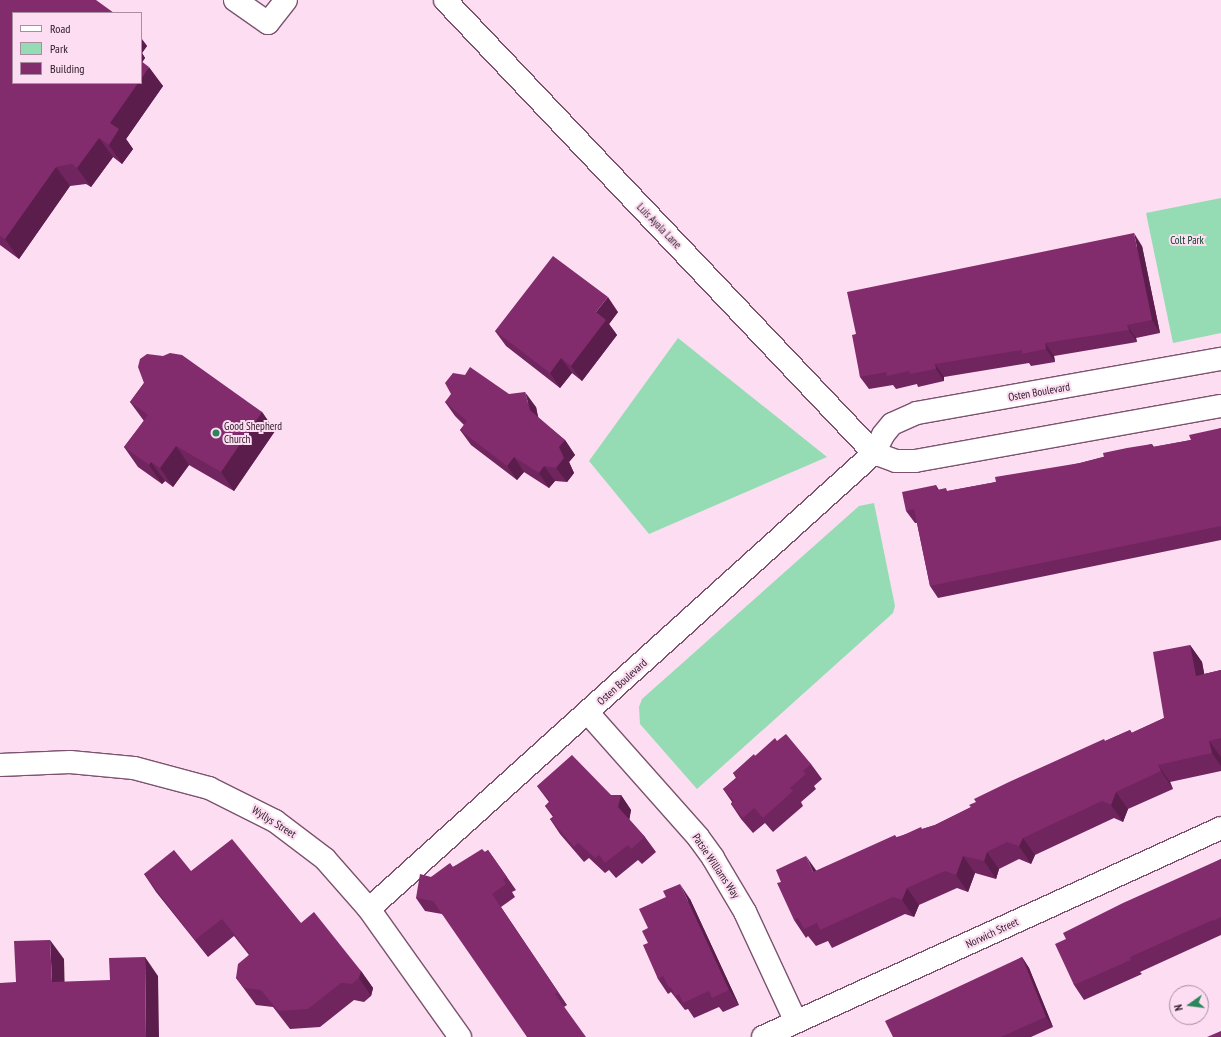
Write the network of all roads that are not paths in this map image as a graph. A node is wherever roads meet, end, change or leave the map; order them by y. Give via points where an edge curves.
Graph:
1 (235, 0) edge
2 (286, 0) edge
3 (445, 0) edge
4 (1221, 359) edge
5 (1221, 406) edge
6 (874, 452) junction
7 (588, 712) junction
8 (0, 765) edge
9 (1221, 828) edge
10 (369, 909) junction
11 (796, 1022) junction
12 (460, 1037) edge
13 (762, 1037) edge

1 - 2 street via 268,23
3 - 6 street, Luis Ayala Lane
4 - 6 street, Osten Boulevard via 917,413 892,424
5 - 6 street via 915,461 896,461
6 - 7 street, Osten Boulevard
7 - 10 street, Osten Boulevard
7 - 11 street, Patsie Williams Way via 698,836 713,858 745,912
8 - 10 street, Wyllys Street via 70,762 107,764 134,768 209,788 244,804 299,838 324,859
9 - 11 street, Norwich Street
10 - 12 street, Wyllys Street
11 - 13 street, Norwich Street

